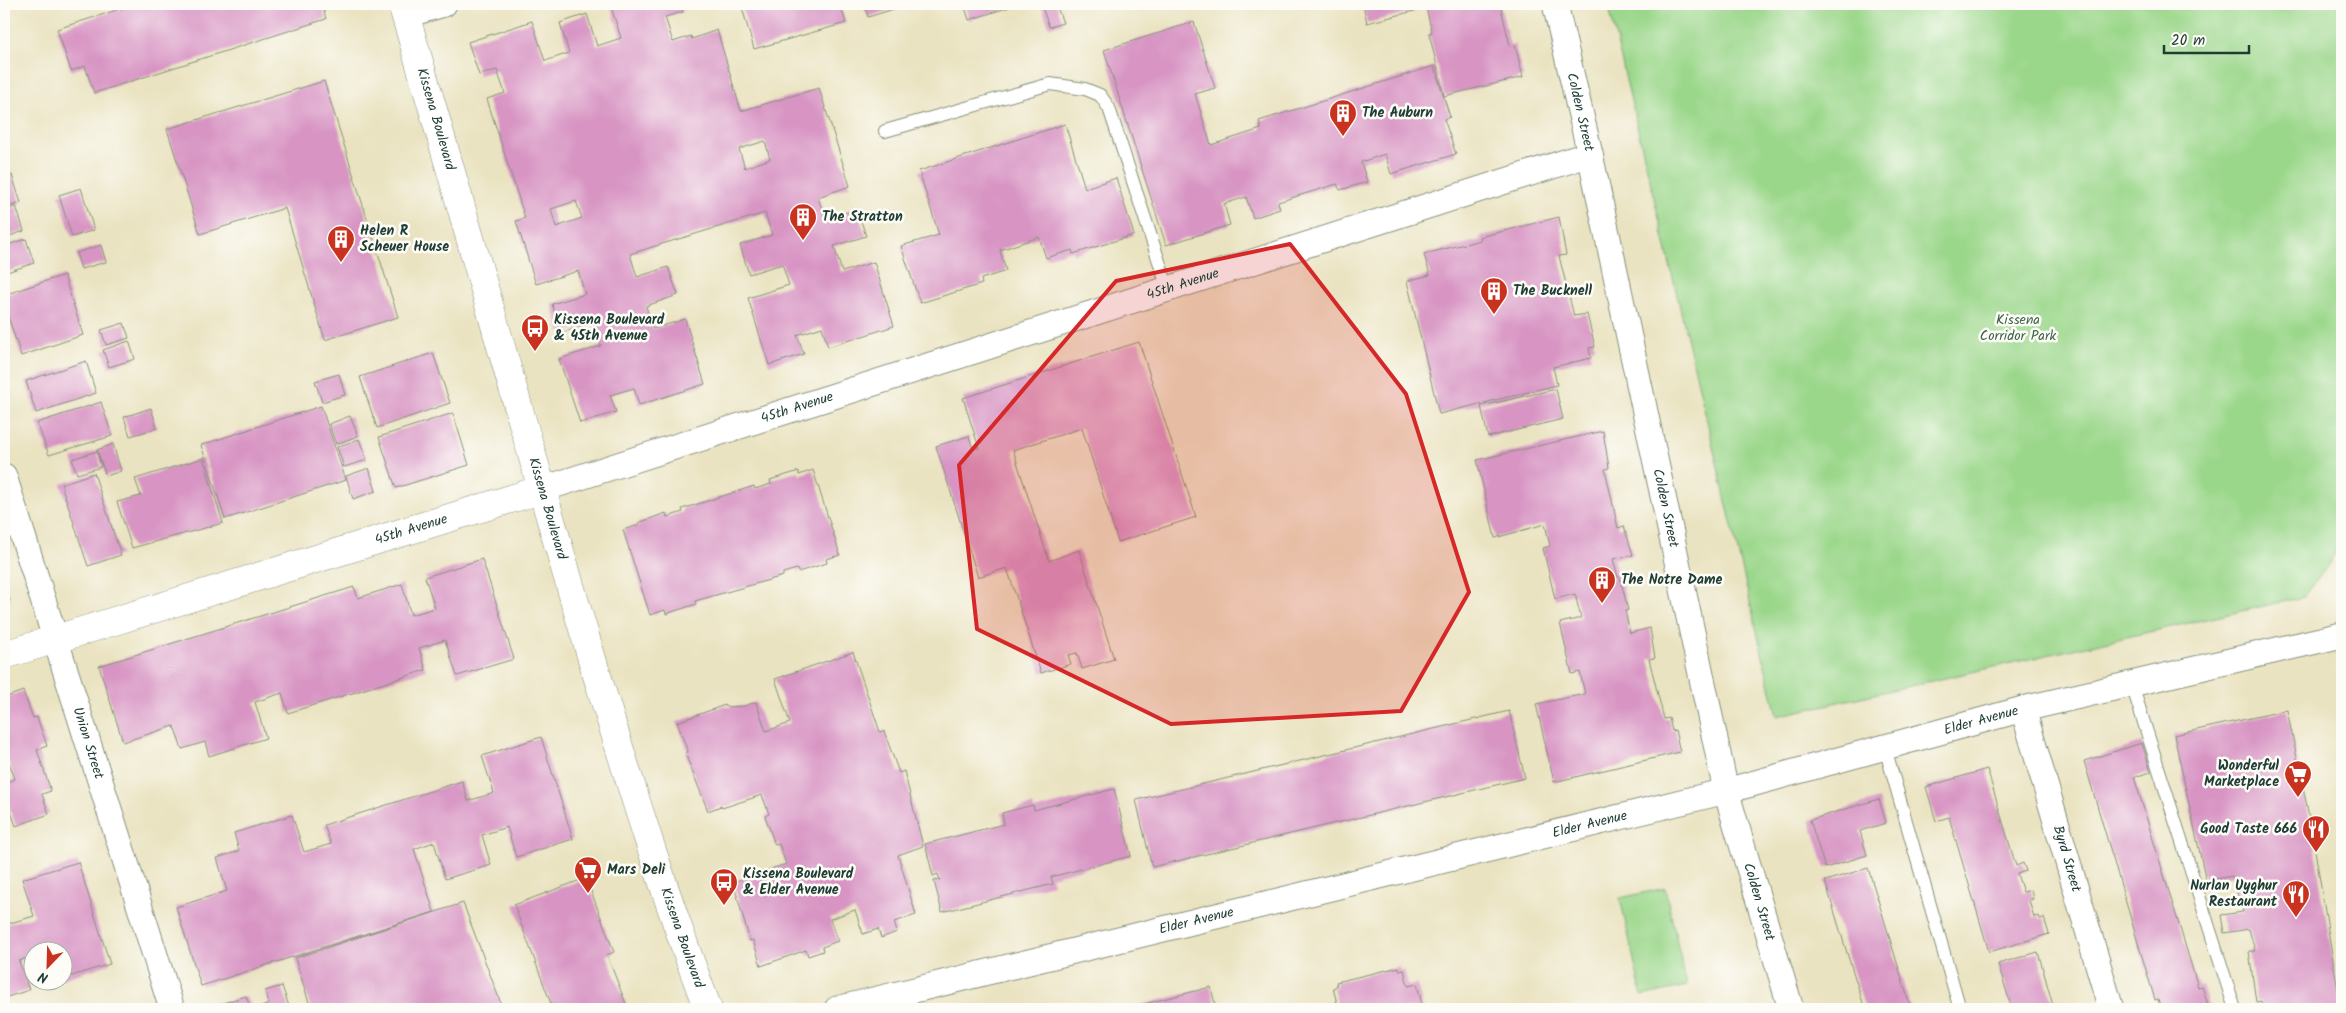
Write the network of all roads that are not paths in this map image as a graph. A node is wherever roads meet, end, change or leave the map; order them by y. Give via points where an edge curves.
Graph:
1 (444, 4) edge
2 (1555, 4) edge
3 (404, 10) edge
4 (885, 132) dead end
5 (1590, 154) junction
6 (1168, 289) junction
7 (4, 476) edge
8 (540, 490) junction
9 (2342, 635) edge
10 (55, 638) junction
11 (4, 655) edge
12 (2132, 685) junction
13 (2023, 709) junction
14 (1885, 748) junction
15 (1726, 791) junction
16 (172, 1009) edge
17 (708, 1009) edge
18 (837, 1009) edge
19 (1791, 1009) edge
20 (1960, 1009) edge
21 (2111, 1009) edge
22 (2235, 1009) edge

1 - 3 street
2 - 5 street, Colden Street
3 - 8 main road, Kissena Boulevard
4 - 6 lane via 1050,84 1085,89 1100,95 1108,108
5 - 6 street, 45th Avenue
5 - 15 street, Colden Street
6 - 8 street, 45th Avenue
7 - 10 street, Union Street
8 - 10 main road, 45th Avenue
8 - 17 main road, Kissena Boulevard via 650,849
9 - 12 street, Elder Avenue
10 - 11 main road, 45th Avenue
10 - 16 street, Union Street
12 - 13 street, Elder Avenue
12 - 22 lane
13 - 14 street, Elder Avenue
13 - 21 street, Byrd Street
14 - 15 street, Elder Avenue
14 - 20 lane
15 - 18 street, Elder Avenue
15 - 19 street, Colden Street

